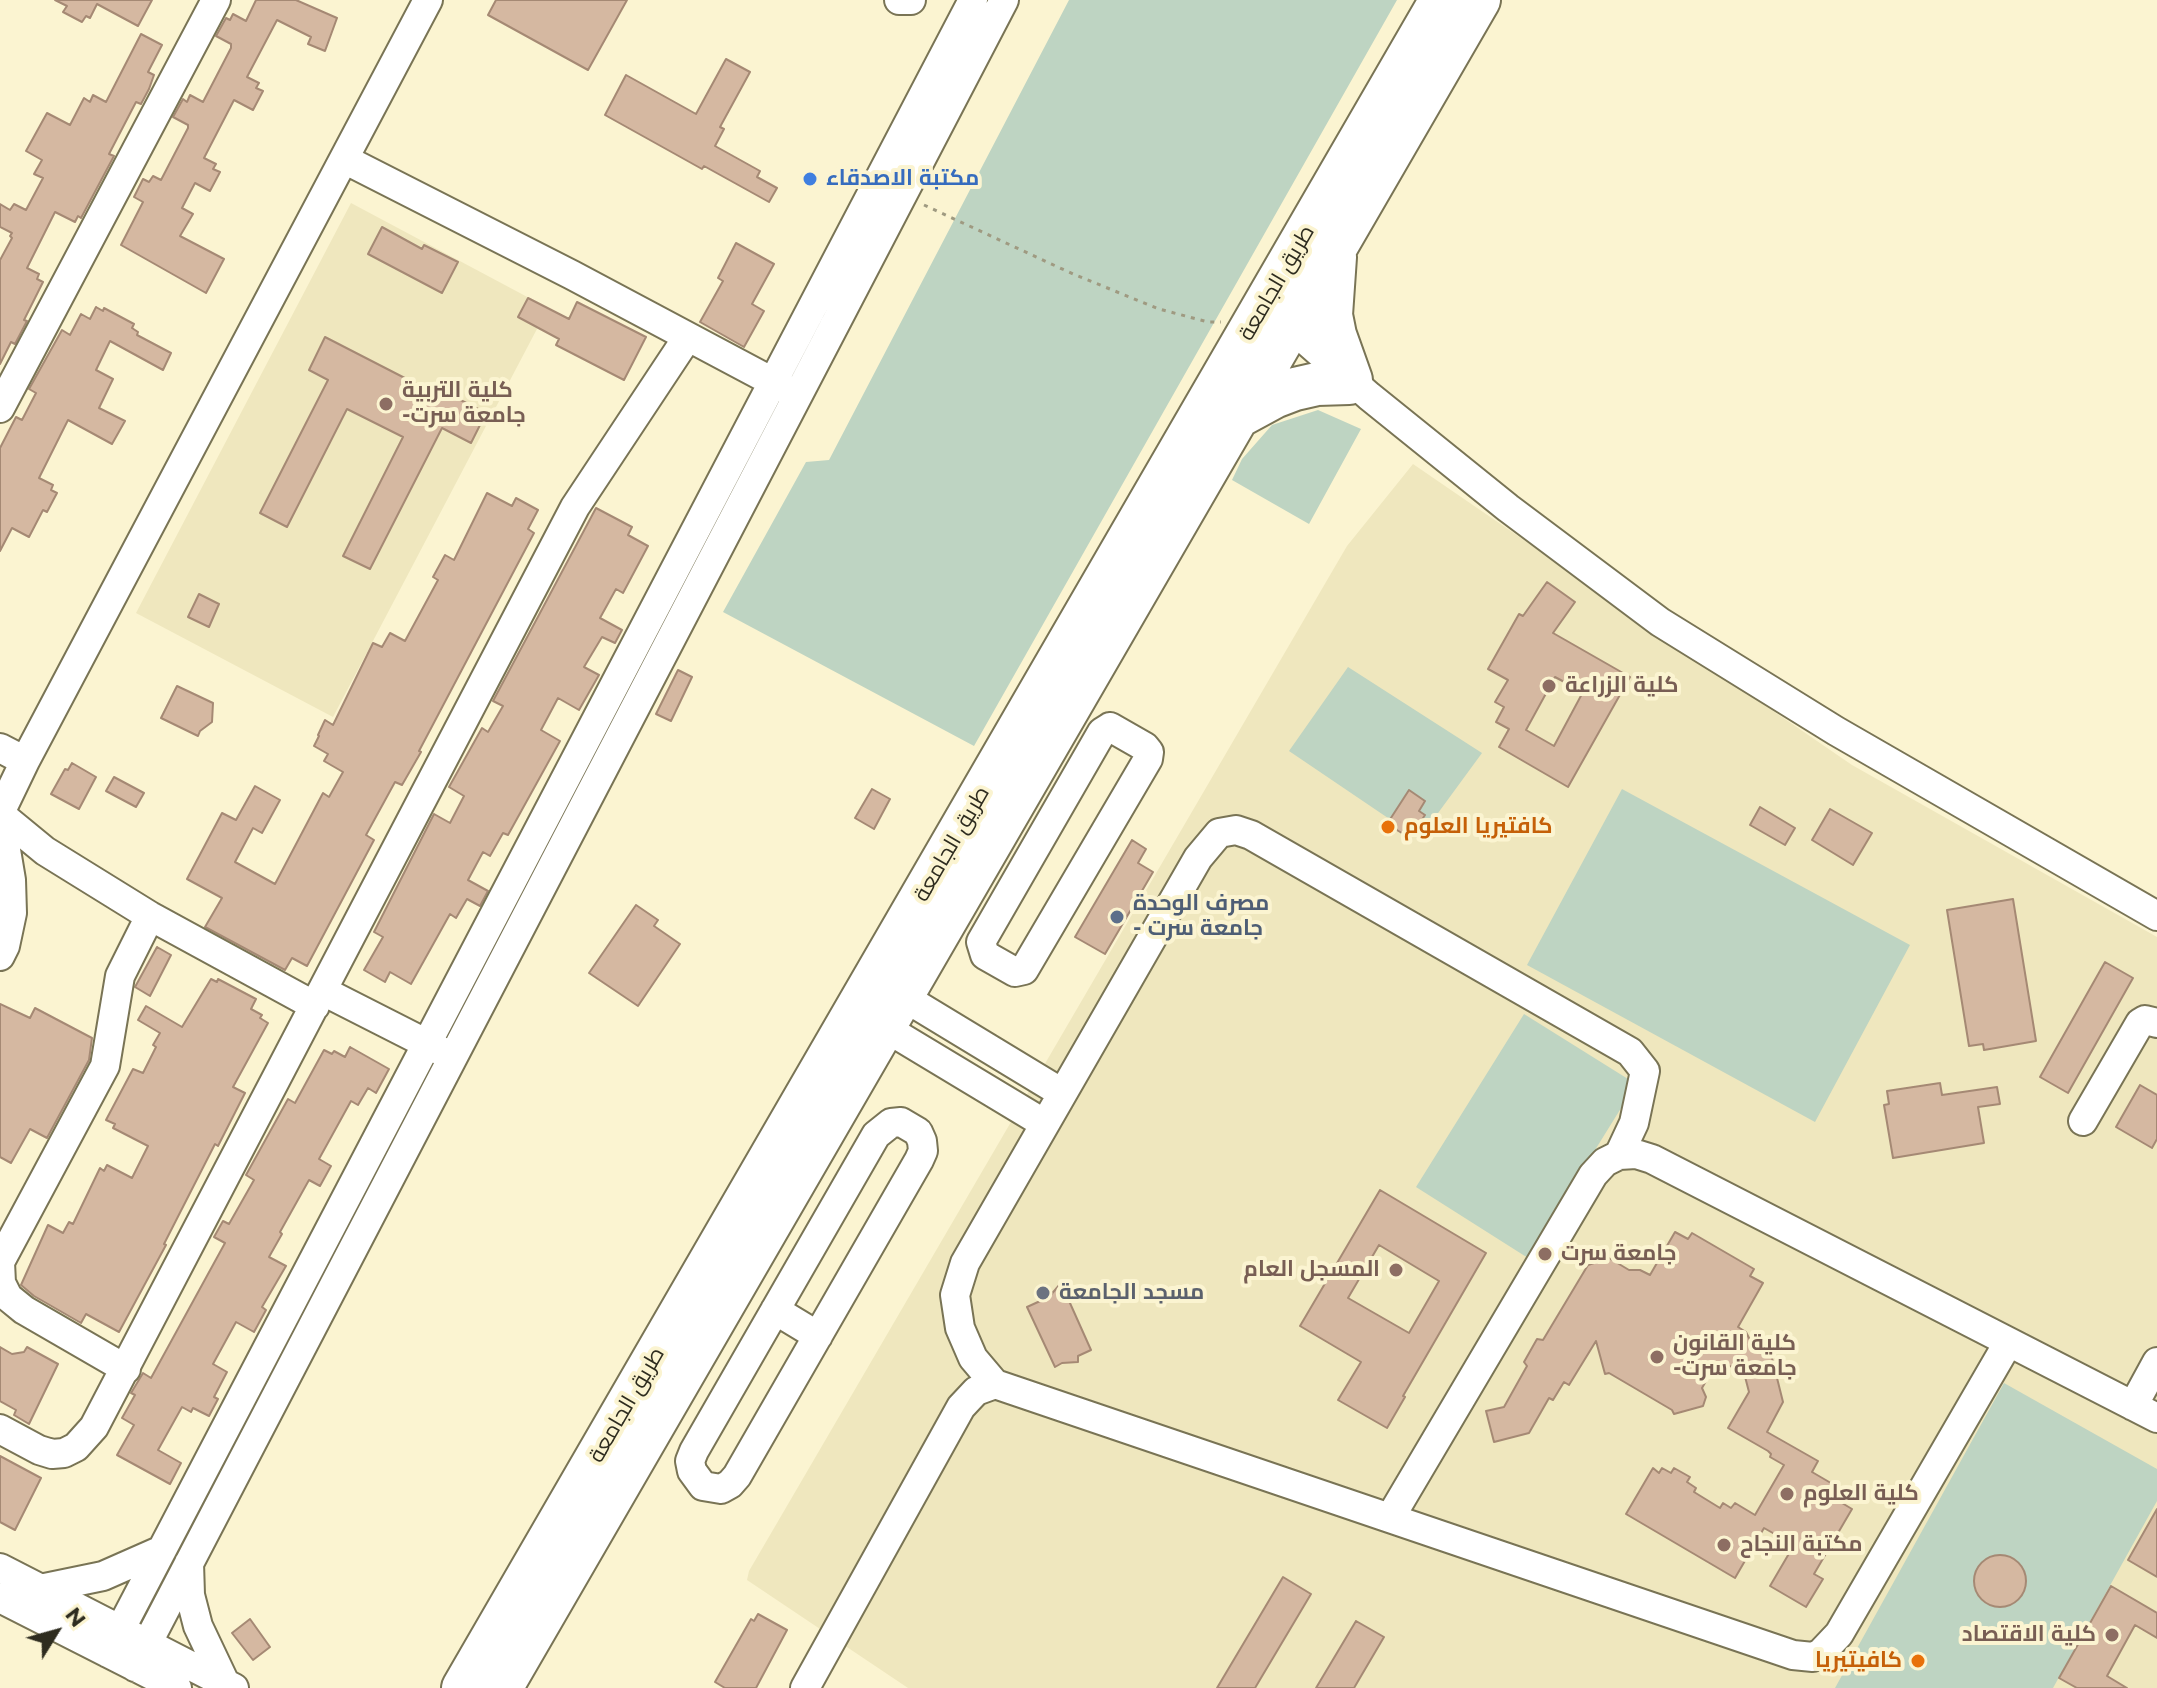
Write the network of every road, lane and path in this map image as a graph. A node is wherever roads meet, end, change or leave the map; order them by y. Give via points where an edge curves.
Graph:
1 (216, 0) edge
2 (428, 0) edge
3 (899, 0) edge
4 (911, 0) edge
5 (1441, 0) edge
6 (1479, 0) edge
7 (989, 3) edge
8 (344, 159) junction
9 (902, 195) junction
10 (1337, 247) junction
11 (1273, 323) junction
12 (687, 338) junction
13 (1356, 386) junction
14 (785, 389) junction
15 (0, 408) edge
16 (1239, 416) junction
17 (0, 748) edge
18 (1045, 752) junction
19 (25, 761) junction
20 (1084, 763) junction
21 (0, 814) edge
22 (150, 916) junction
23 (2157, 916) edge
24 (0, 956) edge
25 (319, 999) junction
26 (893, 1012) junction
27 (2157, 1023) edge
28 (440, 1050) junction
29 (1062, 1093) junction
30 (2083, 1121) dead end
31 (1045, 1124) junction
32 (1619, 1155) junction
33 (775, 1310) junction
34 (818, 1336) junction
35 (2008, 1343) junction
36 (2157, 1362) edge
37 (126, 1369) junction
38 (995, 1384) junction
39 (666, 1404) junction
40 (2145, 1412) edge
41 (710, 1423) junction
42 (0, 1429) edge
43 (1390, 1518) junction
44 (162, 1550) junction
45 (189, 1563) junction
46 (0, 1568) edge
47 (40, 1589) junction
48 (0, 1598) edge
49 (114, 1641) junction
50 (141, 1655) junction
51 (472, 1684) edge
52 (230, 1686) edge
53 (177, 1688) edge
54 (805, 1688) edge

1 - 15 street
2 - 8 street
3 - 4 street
5 - 11 highway, طريق الجامعة
6 - 10 highway, طريق الجامعة
7 - 9 street
7 - 14 street
8 - 12 street
8 - 19 street
9 - 11 path via 1159,309 1208,322
9 - 14 street
10 - 11 highway, طريق الجامعة
10 - 13 highway via 1331,315
11 - 13 street
11 - 16 highway, طريق الجامعة
11 - 51 highway, طريق الجامعة
12 - 14 street
12 - 25 street via 575,507
13 - 16 highway via 1295,389
13 - 23 street via 1660,622 1836,731
14 - 28 street
16 - 18 highway, طريق الجامعة
17 - 19 street
18 - 20 street
18 - 26 highway, طريق الجامعة
19 - 21 street
20 - 20 street via 1110,727 1149,752 1024,970 1015,972 985,955 981,942
21 - 22 street via 45,851
21 - 24 street via 12,913
22 - 25 street
22 - 37 street via 120,976 105,1066 0,1262 8,1297
25 - 28 street
25 - 37 street
26 - 29 street
26 - 31 street
26 - 39 highway, طريق الجامعة
27 - 30 street via 2140,1023
28 - 44 street
28 - 45 street
29 - 31 street
29 - 32 street via 1198,858 1219,833 1236,830 1630,1052 1645,1071 1634,1123
31 - 38 street via 965,1263 955,1295 960,1328 973,1358
32 - 35 street via 1652,1159
32 - 43 street via 1593,1175
33 - 34 street
33 - 34 street via 876,1135 891,1123 910,1125 918,1132 923,1151
33 - 41 street
34 - 41 street via 737,1476 721,1489 703,1486 690,1461
35 - 40 street
35 - 43 street via 1839,1634 1813,1657 1793,1655
36 - 40 street
37 - 42 street via 94,1427 64,1453 39,1450
38 - 43 street
38 - 54 street via 976,1391 961,1407
39 - 41 street
39 - 51 highway, طريق الجامعة
44 - 47 street via 103,1576
44 - 49 street
45 - 50 street
45 - 52 street via 198,1626
46 - 47 street
47 - 49 street
48 - 49 street
49 - 50 street
50 - 52 street
50 - 53 street

